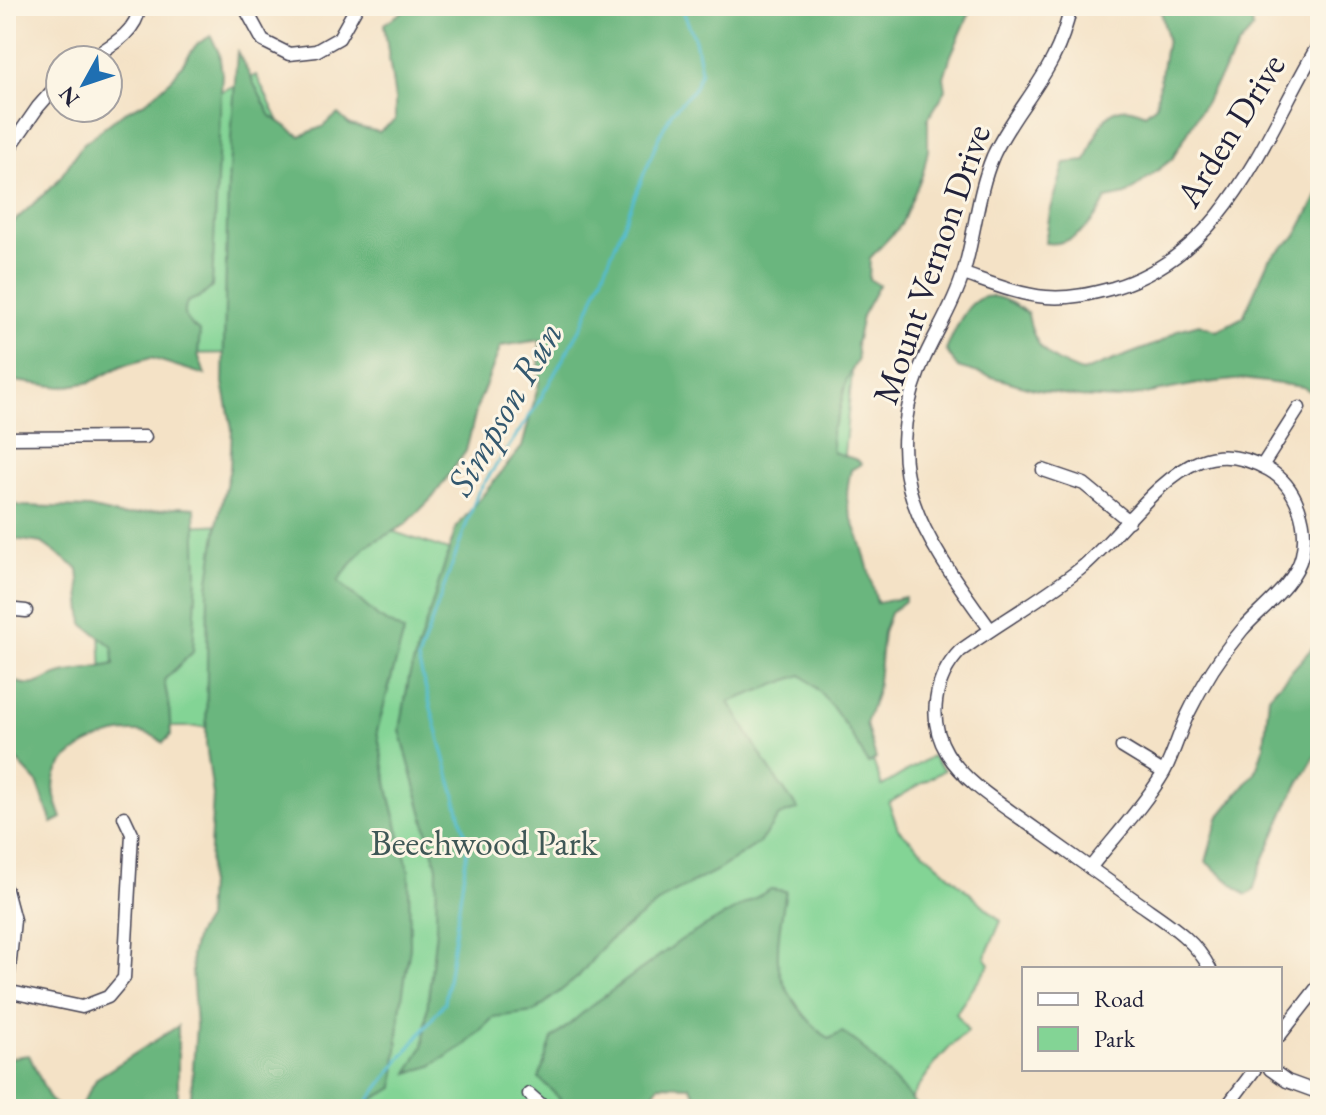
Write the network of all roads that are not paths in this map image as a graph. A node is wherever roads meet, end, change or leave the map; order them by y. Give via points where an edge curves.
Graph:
1 (140, 6) edge
2 (244, 6) edge
3 (357, 6) edge
4 (1071, 6) edge
5 (1320, 42) edge
6 (114, 44) edge
7 (44, 100) edge
8 (6, 153) edge
9 (964, 274) junction
10 (1299, 408) dead end
11 (145, 437) dead end
12 (6, 438) edge
13 (1262, 466) junction
14 (1043, 470) dead end
15 (1129, 521) junction
16 (6, 609) edge
17 (26, 611) dead end
18 (990, 629) junction
19 (1122, 747) dead end
20 (1163, 772) junction
21 (124, 817) dead end
22 (1090, 868) junction
23 (6, 890) edge
24 (1209, 967) edge
25 (1320, 984) edge
26 (7, 990) edge
27 (1282, 1032) edge
28 (1254, 1071) edge
29 (1273, 1071) edge
30 (1320, 1093) edge
31 (529, 1094) dead end
32 (546, 1109) edge
33 (1225, 1109) edge

1 - 6 street via 138,16
2 - 3 street via 263,41 289,54 316,51 339,38
4 - 9 street, Mount Vernon Drive via 1052,60 993,156
5 - 9 street, Arden Drive via 1220,216 1163,266 1086,296 1046,297
7 - 8 street
9 - 18 street, Mount Vernon Drive via 908,408 904,471 928,539
10 - 13 street
11 - 12 street
13 - 15 street via 1219,455 1201,460 1179,471
13 - 20 street via 1281,477 1301,515 1302,556 1295,573 1208,674
14 - 15 street via 1084,484
15 - 18 street via 1078,571
16 - 17 street
18 - 22 street via 947,664 936,698 938,733 948,754 982,790
19 - 20 street
20 - 22 street
21 - 26 street via 132,834 124,978 108,997 82,1007
22 - 24 street via 1180,932
23 - 26 street via 14,920
25 - 27 street
28 - 33 street
29 - 30 street
31 - 32 street

